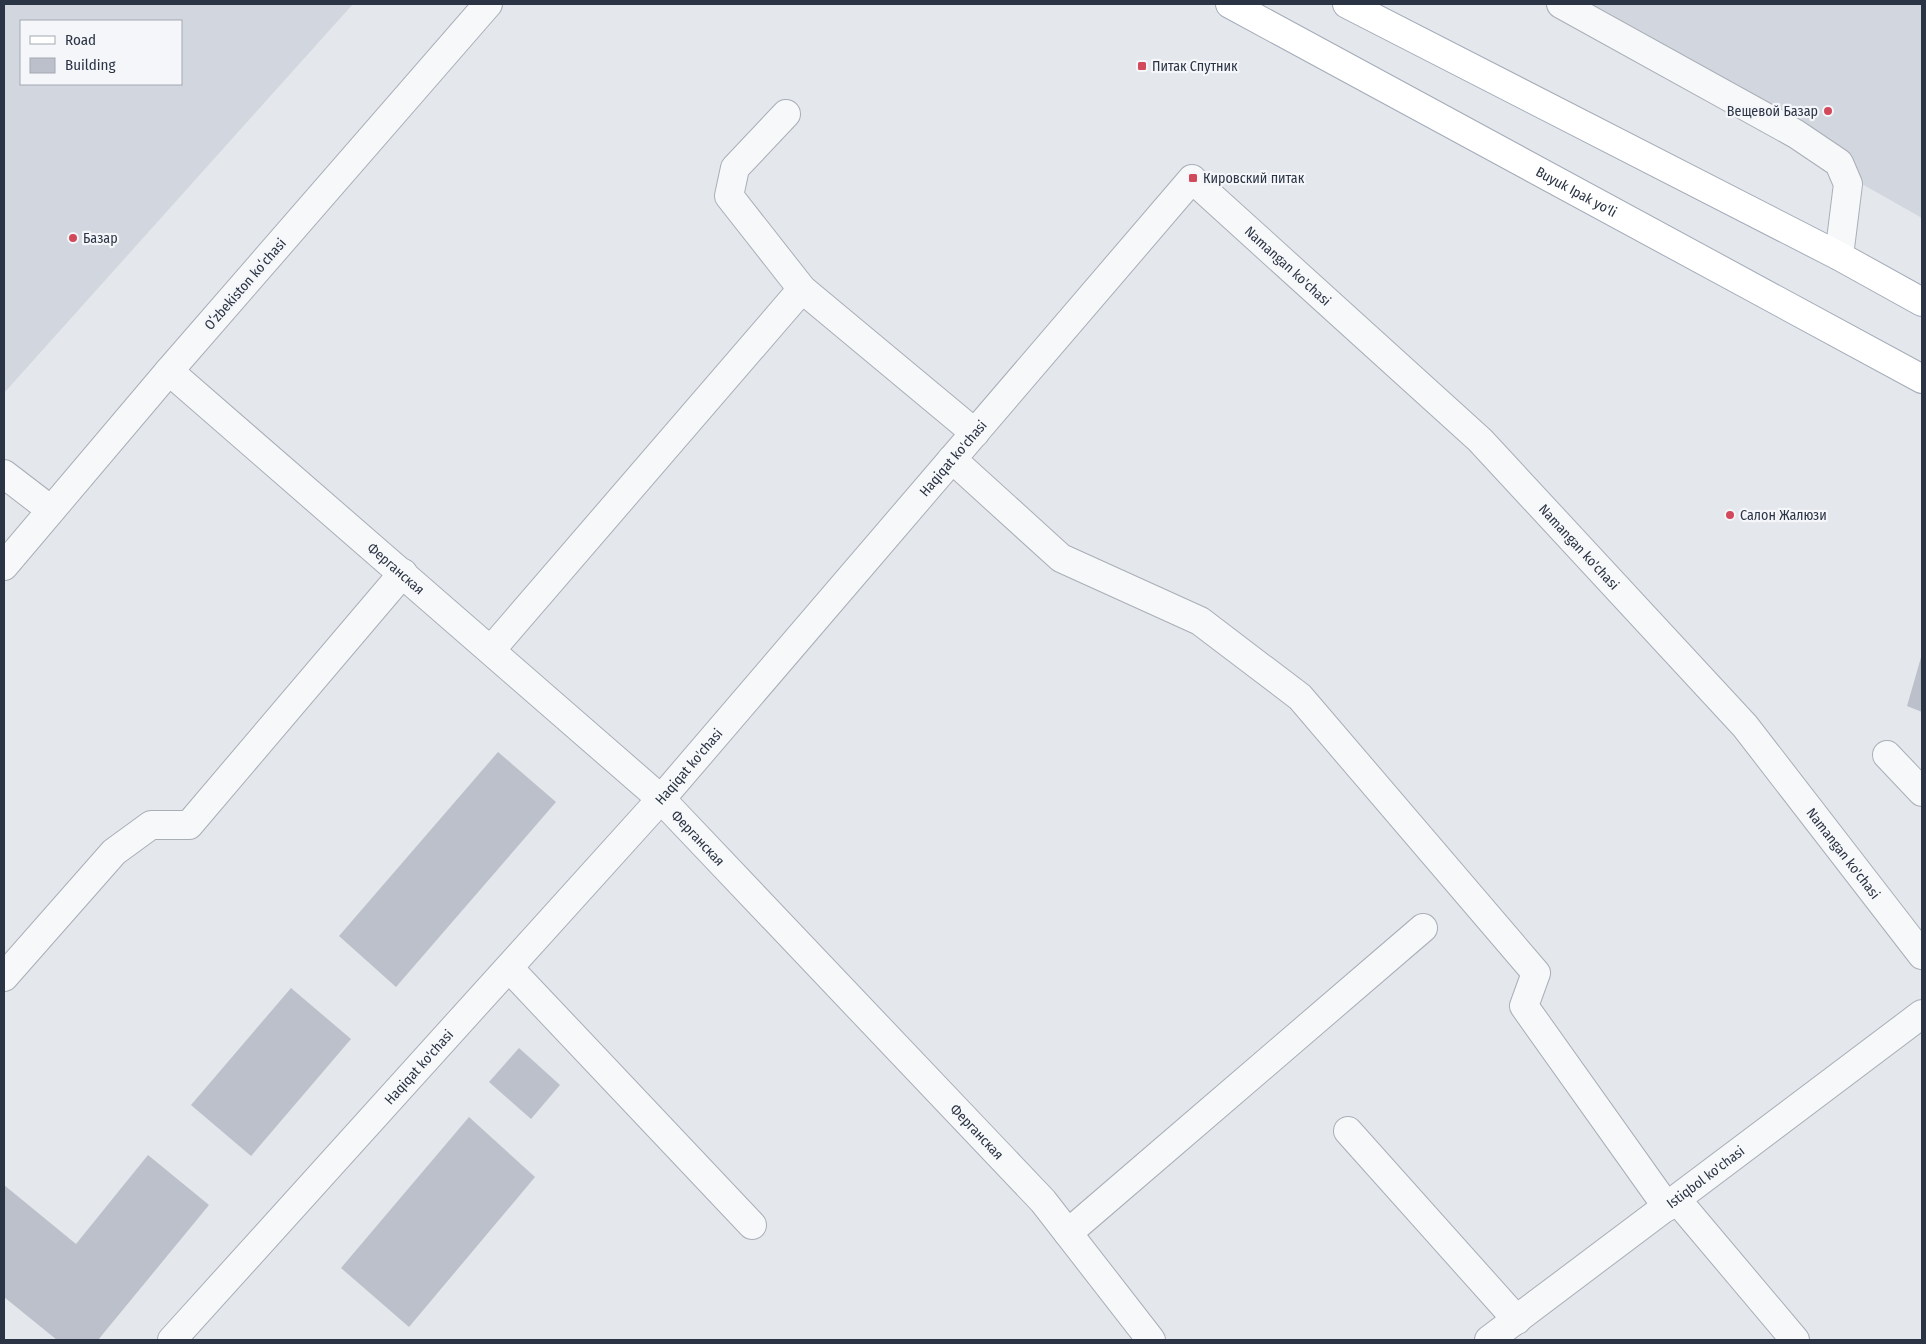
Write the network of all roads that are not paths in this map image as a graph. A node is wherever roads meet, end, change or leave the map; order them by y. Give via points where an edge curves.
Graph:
1 (488, 4) edge
2 (1230, 4) edge
3 (1347, 4) edge
4 (1561, 4) edge
5 (786, 114) dead end
6 (1192, 179) joint
7 (1839, 256) junction
8 (802, 289) junction
9 (1922, 302) edge
10 (169, 371) junction
11 (1922, 378) edge
12 (975, 433) junction
13 (952, 459) junction
14 (4, 474) edge
15 (52, 510) junction
16 (4, 566) edge
17 (403, 573) junction
18 (491, 650) junction
19 (1887, 755) dead end
20 (1922, 792) edge
21 (662, 799) junction
22 (1422, 928) dead end
23 (1922, 955) edge
24 (509, 968) junction
25 (4, 977) edge
26 (1922, 1014) edge
27 (1348, 1131) dead end
28 (1672, 1203) junction
29 (752, 1225) dead end
30 (1068, 1232) junction
31 (1517, 1320) junction
32 (172, 1340) edge
33 (1151, 1340) edge
34 (1489, 1340) edge
35 (1794, 1340) edge

1 - 10 street, Oʻzbekiston koʻchasi
2 - 11 main road, Buyuk Ipak yo'li
3 - 7 main road
4 - 7 street via 1796,134 1839,163 1848,184
5 - 8 street via 735,168 730,196
6 - 12 street, Haqiqat ko'chasi
6 - 23 street, Namangan ko'chasi via 1486,448 1745,726
7 - 9 main road
8 - 12 street
8 - 18 street
10 - 15 street, Oʻzbekiston koʻchasi
10 - 17 street, Ферганская
12 - 13 street, Haqiqat ko'chasi
13 - 21 street, Haqiqat ko'chasi
13 - 28 street via 1061,558 1200,621 1300,697 1536,973 1524,1006
14 - 15 street
15 - 16 street, Oʻzbekiston koʻchasi
17 - 18 street, Ферганская
17 - 25 street via 189,826 151,825 114,852
18 - 21 street, Ферганская
19 - 20 street
21 - 24 street, Haqiqat ko'chasi
21 - 30 street, Ферганская via 1043,1201
22 - 30 street
24 - 29 street
24 - 32 street, Haqiqat ko'chasi
26 - 28 street, Istiqbol ko'chasi
27 - 31 street
28 - 31 street, Istiqbol ko'chasi
28 - 35 street
30 - 33 street, Ферганская
31 - 34 street, Istiqbol ko'chasi

